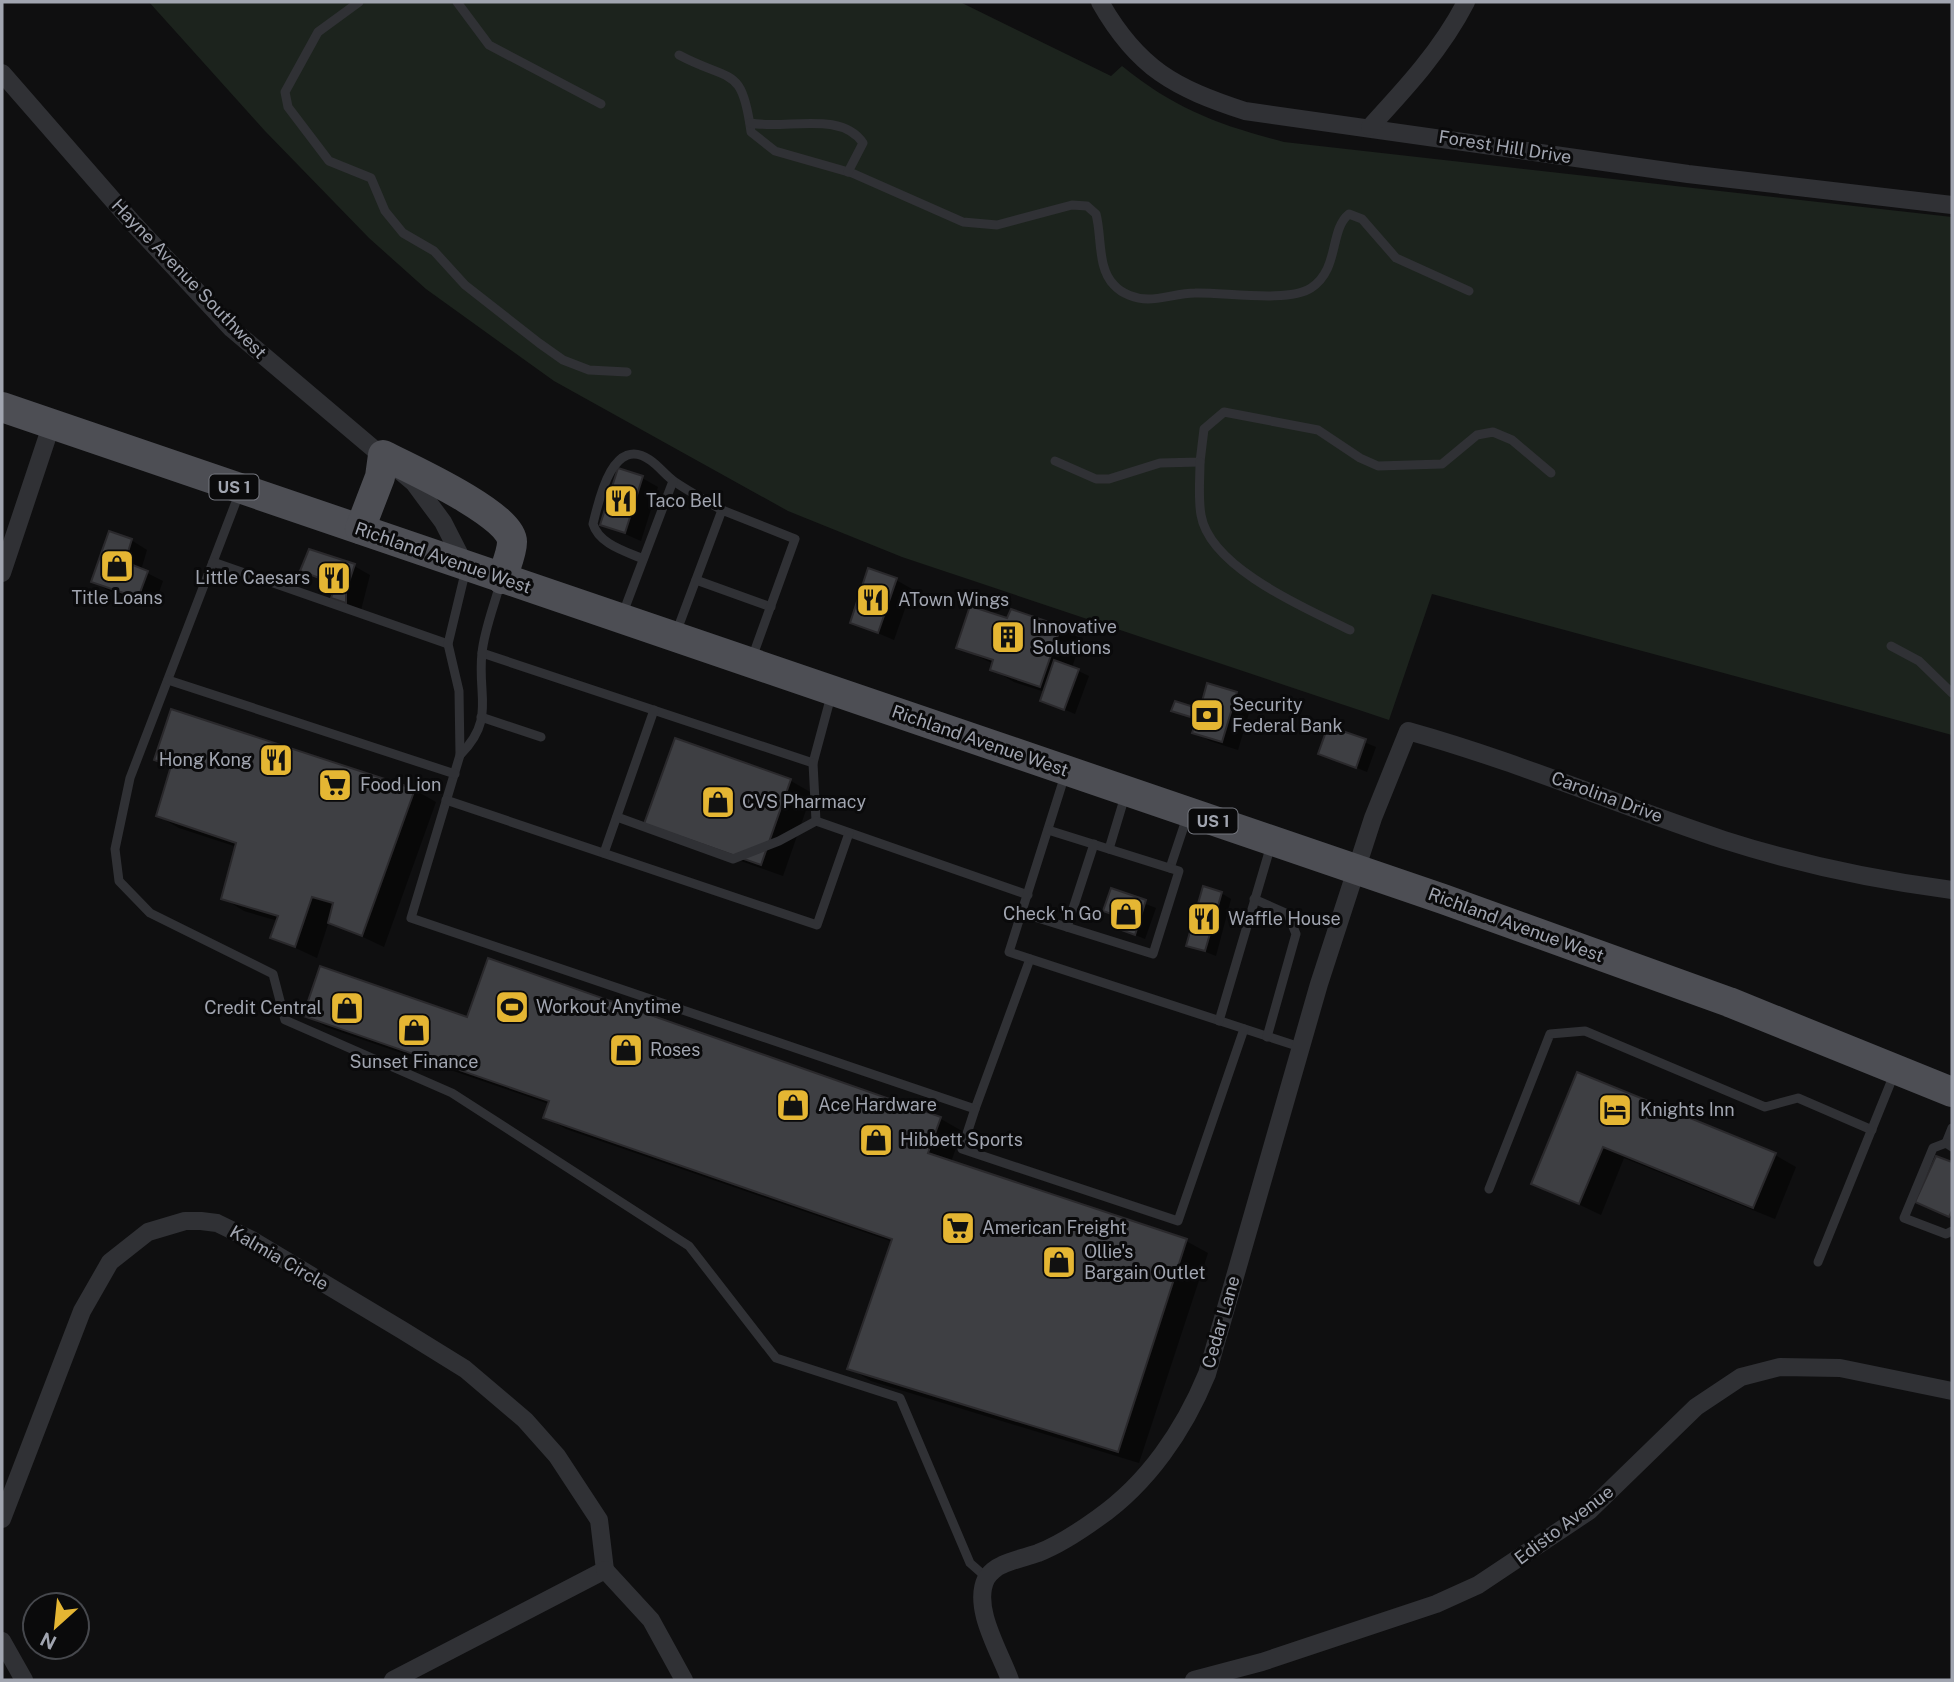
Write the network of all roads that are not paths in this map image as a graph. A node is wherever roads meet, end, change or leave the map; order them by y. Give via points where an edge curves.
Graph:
1 (359, 2) edge
2 (457, 2) edge
3 (1100, 2) edge
4 (1466, 2) edge
5 (679, 55) dead end
6 (2, 73) edge
7 (601, 104) dead end
8 (750, 122) junction
9 (1370, 127) junction
10 (848, 172) junction
11 (1952, 205) edge
12 (1469, 291) dead end
13 (627, 372) dead end
14 (2, 407) edge
15 (51, 426) junction
16 (383, 455) junction
17 (1055, 461) dead end
18 (1200, 462) junction
19 (1551, 473) dead end
20 (673, 481) junction
21 (241, 489) junction
22 (722, 510) junction
23 (360, 529) junction
24 (643, 559) junction
25 (213, 562) junction
26 (466, 567) junction
27 (2, 573) edge
28 (502, 579) junction
29 (696, 580) junction
30 (771, 607) junction
31 (621, 619) junction
32 (1350, 630) dead end
33 (675, 637) junction
34 (448, 644) junction
35 (1891, 646) dead end
36 (482, 653) junction
37 (751, 663) junction
38 (168, 680) junction
39 (832, 690) junction
40 (1952, 693) edge
41 (654, 710) junction
42 (481, 717) junction
43 (541, 737) dead end
44 (460, 755) junction
45 (813, 763) junction
46 (1066, 771) junction
47 (455, 774) junction
48 (1126, 791) junction
49 (446, 800) junction
50 (1188, 812) junction
51 (617, 817) junction
52 (816, 821) junction
53 (1048, 830) junction
54 (849, 833) junction
55 (1273, 841) junction
56 (1094, 844) junction
57 (1109, 849) junction
58 (604, 853) junction
59 (1170, 868) junction
60 (1357, 870) junction
61 (1952, 890) edge
62 (1028, 895) junction
63 (1254, 900) junction
64 (1022, 913) junction
65 (1067, 927) junction
66 (1030, 959) junction
67 (1219, 1021) junction
68 (1244, 1029) junction
69 (1267, 1037) junction
70 (1300, 1048) junction
71 (1896, 1070) junction
72 (1952, 1093) edge
73 (975, 1109) junction
74 (1952, 1128) edge
75 (1872, 1130) junction
76 (1949, 1145) edge
77 (1489, 1189) dead end
78 (1952, 1231) edge
79 (1818, 1262) dead end
80 (1952, 1391) edge
81 (2, 1519) edge
82 (605, 1570) junction
83 (987, 1578) junction
84 (2, 1641) edge
85 (24, 1680) edge
86 (393, 1680) edge
87 (684, 1680) edge
88 (1010, 1680) edge
89 (1194, 1680) edge

1 - 13 lane via 318,32 305,51 285,92 288,107 328,161 371,178 385,211 403,233 434,251 465,285 539,343 563,360 589,370
2 - 7 lane via 489,45
3 - 9 street, Forest Hill Drive via 1145,61 1192,93 1245,111 1303,122
4 - 9 street via 1430,59
5 - 8 lane via 736,79 744,90
6 - 16 street, Hayne Avenue Southwest via 232,329
8 - 10 lane via 751,132 775,151
8 - 10 lane via 785,127 834,123 855,131 863,143
9 - 11 street, Forest Hill Drive via 1701,176
10 - 12 lane via 978,225 1024,220 1072,205 1087,206 1097,214 1105,271 1120,290 1135,297 1293,294 1310,289 1329,269 1340,225 1349,214 1362,219 1396,258
14 - 15 main road, Richland Avenue West / US 1
15 - 21 main road, Richland Avenue West / US 1
15 - 27 street
16 - 23 main road via 380,477
16 - 26 street, Hayne Avenue Southwest via 427,499
16 - 28 main road via 465,498 506,526 512,542
17 - 18 lane via 1096,479 1160,463
18 - 19 lane via 1204,429 1224,412 1318,430 1378,466 1442,464 1477,435 1493,432 1512,440
18 - 32 lane via 1201,517 1226,556 1277,592
20 - 22 lane
20 - 24 lane
20 - 24 lane via 637,454 624,456 612,467 594,519 596,533
21 - 23 main road, Richland Avenue West / US 1
21 - 25 lane
22 - 29 lane
22 - 30 lane via 795,539
23 - 26 main road, Richland Avenue West / US 1
24 - 31 lane
25 - 34 lane
25 - 38 lane
26 - 28 main road, Richland Avenue West / US 1
26 - 34 lane
28 - 31 main road, Richland Avenue West / US 1
28 - 36 lane
29 - 30 lane
29 - 33 lane
30 - 37 lane
31 - 33 main road, Richland Avenue West / US 1
33 - 37 main road, Richland Avenue West / US 1
34 - 44 lane via 459,691
35 - 40 lane via 1919,661
36 - 41 lane
36 - 42 lane
37 - 39 main road, Richland Avenue West / US 1
38 - 47 lane
38 - 83 lane via 130,778 116,849 119,881 150,913 273,974 285,1020 452,1093 689,1246 776,1358 900,1398 970,1563
39 - 45 lane
39 - 46 main road, Richland Avenue West / US 1
41 - 45 lane
41 - 51 lane
42 - 43 lane
42 - 44 lane via 478,737
44 - 47 lane
45 - 52 lane
46 - 48 main road, Richland Avenue West / US 1
46 - 53 lane
47 - 49 lane
48 - 50 main road, Richland Avenue West / US 1
48 - 57 lane
49 - 58 lane
49 - 73 lane via 411,918
50 - 55 main road, Richland Avenue West / US 1
50 - 59 lane
51 - 52 lane via 733,859
51 - 58 lane
52 - 54 lane
53 - 56 lane
53 - 62 lane
54 - 58 lane via 817,925
54 - 62 lane
55 - 60 main road, Richland Avenue West / US 1
55 - 63 lane
56 - 57 lane
56 - 65 lane
57 - 59 lane
59 - 65 lane via 1179,870 1153,954
60 - 61 street, Carolina Drive via 1408,730 1725,840 1874,880
60 - 70 street, Cedar Lane
60 - 71 main road, Richland Avenue West / US 1 via 1729,1002
62 - 64 lane
63 - 67 lane
63 - 69 lane via 1288,914 1296,934
64 - 65 lane
64 - 66 lane via 1009,952
66 - 67 lane
66 - 73 lane
67 - 68 lane
68 - 69 lane
68 - 73 lane via 1178,1221 962,1149
69 - 70 lane
70 - 83 street, Cedar Lane via 1207,1374 1184,1423 1148,1472 1108,1511 1042,1552 1003,1564
71 - 72 main road, Richland Avenue West / US 1
71 - 75 lane
74 - 76 lane
75 - 77 lane via 1798,1098 1765,1107 1585,1031 1550,1034
75 - 79 lane
76 - 78 lane via 1933,1147 1903,1218 1946,1234
80 - 89 street, Edisto Avenue via 1840,1368 1780,1367 1741,1377 1696,1406 1589,1511 1478,1585 1424,1609
81 - 82 street, Kalmia Circle via 82,1311 110,1262 148,1232 201,1221 217,1223 250,1239 402,1330 465,1369 525,1420 557,1456 599,1520
82 - 86 street
82 - 87 street via 651,1620
83 - 88 street via 981,1601
84 - 85 street

